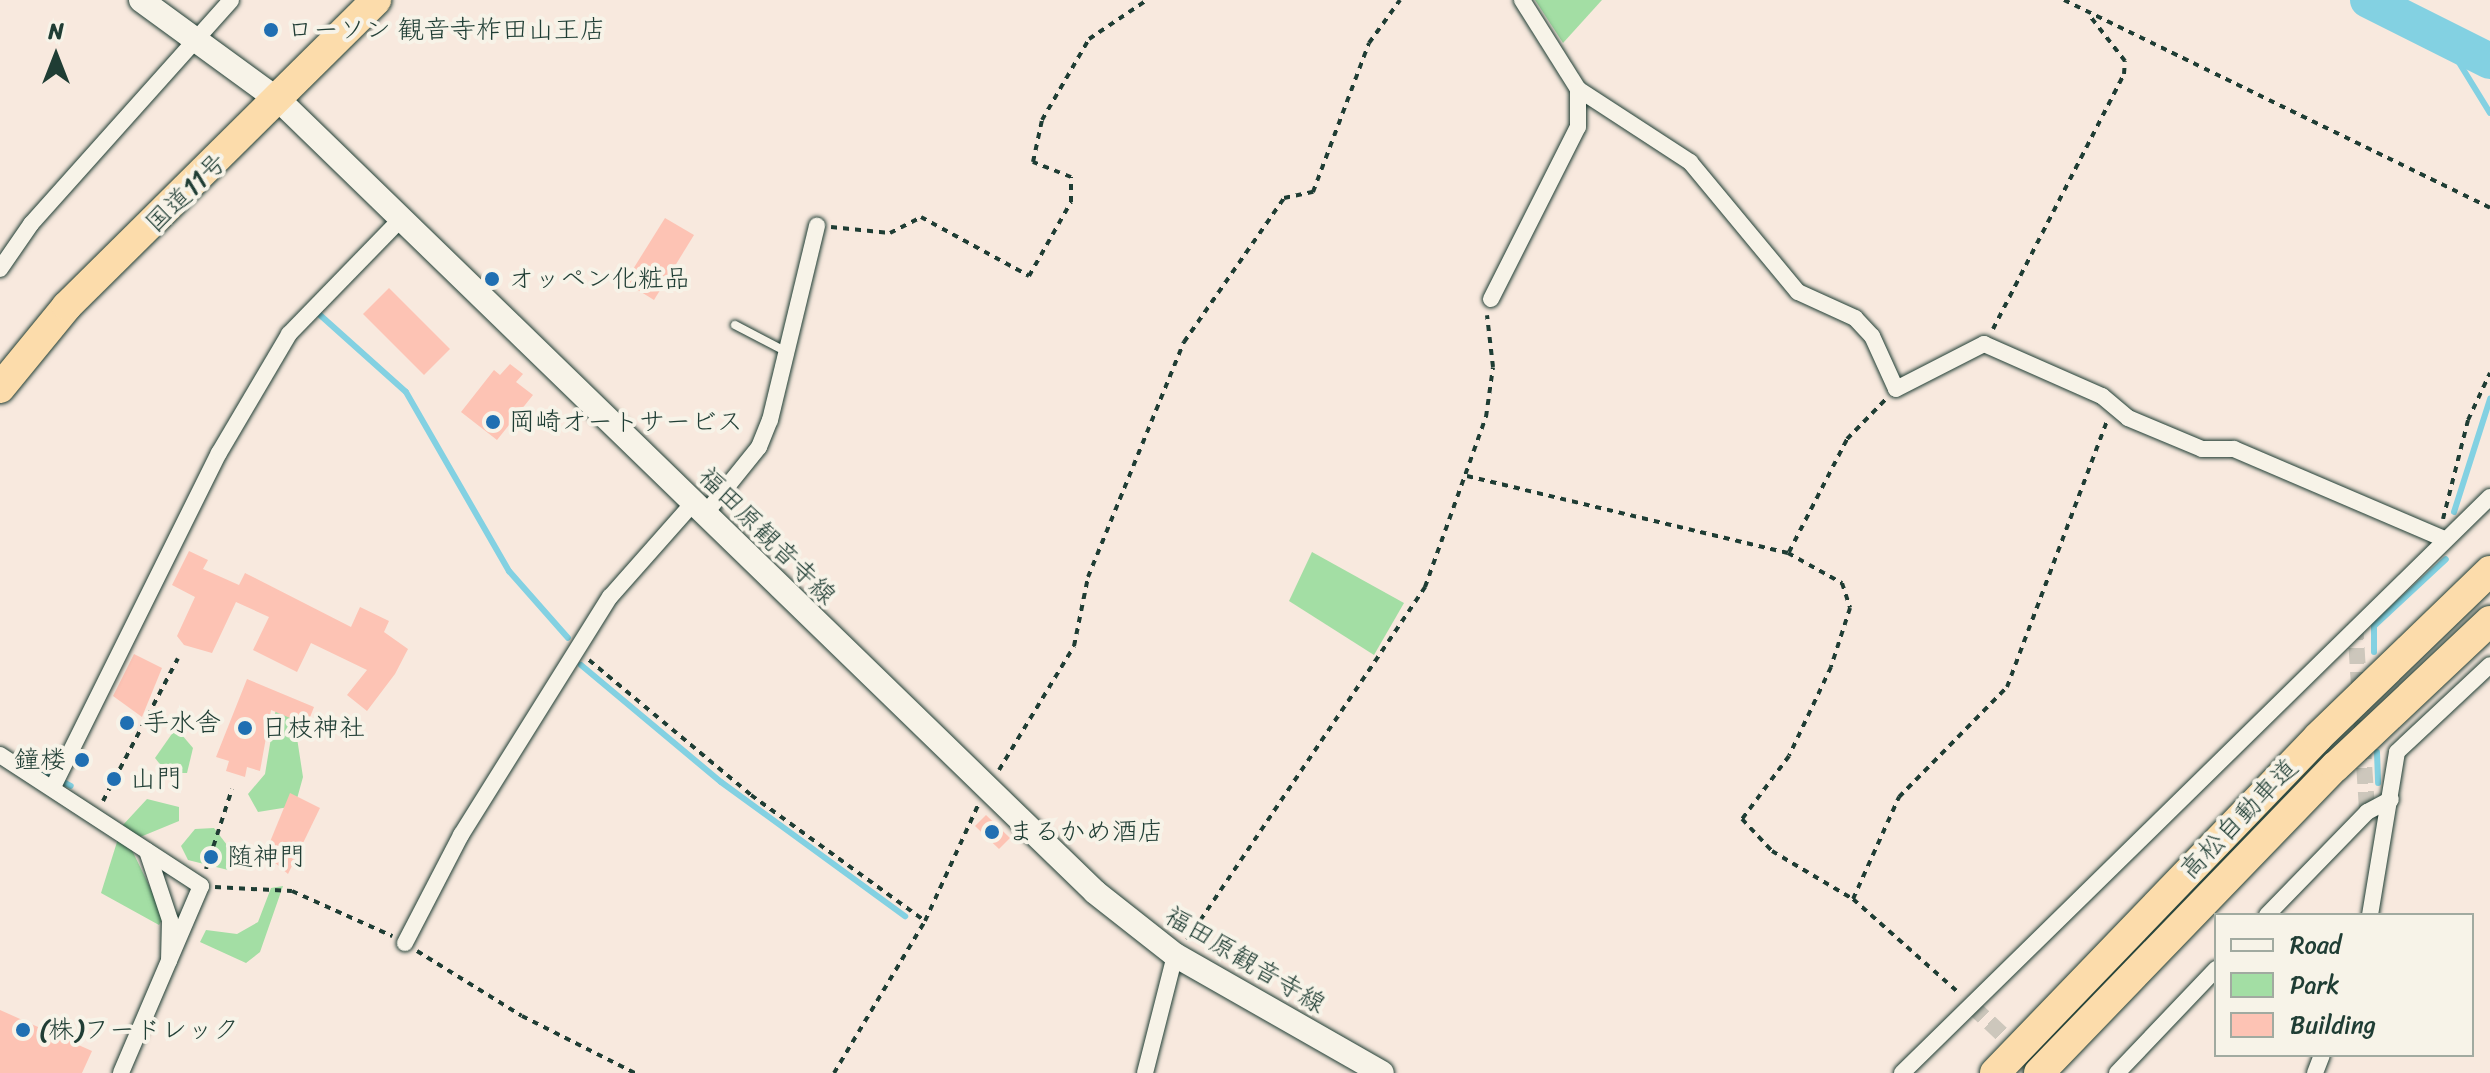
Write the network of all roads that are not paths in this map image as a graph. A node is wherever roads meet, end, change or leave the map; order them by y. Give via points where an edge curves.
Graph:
1 (141, 0) edge
2 (231, 0) edge
3 (376, 0) edge
4 (1522, 0) edge
5 (202, 38) junction
6 (1578, 89) junction
7 (281, 102) junction
8 (401, 219) junction
9 (817, 226) road end
10 (0, 269) edge
11 (1491, 299) road end
12 (735, 325) dead end
13 (785, 351) junction
14 (0, 388) edge
15 (2490, 497) edge
16 (699, 508) junction
17 (2441, 538) junction
18 (2490, 571) edge
19 (2490, 621) edge
20 (2490, 665) edge
21 (0, 755) edge
22 (54, 785) junction
23 (2391, 799) junction
24 (147, 851) junction
25 (2269, 913) edge
26 (2370, 913) edge
27 (405, 943) road end
28 (1175, 955) junction
29 (169, 970) junction
30 (2214, 971) edge
31 (121, 1073) edge
32 (1145, 1073) edge
33 (1382, 1073) edge
34 (1902, 1073) edge
35 (1995, 1073) edge
36 (2039, 1073) edge
37 (2117, 1073) edge

1 - 5 main road, 福田原観音寺線
2 - 5 street
3 - 7 highway, 国道11号
4 - 6 street
5 - 7 main road, 福田原観音寺線
5 - 10 street via 31,224
6 - 11 street via 1578,127
6 - 17 street via 1690,162 1790,284 1855,318 1872,336 1896,389 1984,344 2202,449 2234,449
7 - 8 main road, 福田原観音寺線
7 - 14 highway, 国道11号 via 67,306
8 - 16 main road, 福田原観音寺線
8 - 22 street via 289,334 219,453
9 - 13 street
12 - 13 lane
13 - 16 street via 759,447
15 - 17 street
16 - 27 street via 610,597 461,835
16 - 28 main road, 福田原観音寺線 via 986,791
17 - 34 street
18 - 35 highway, 高松自動車道 via 2318,737
19 - 36 highway, 高松自動車道 via 2335,767
20 - 23 street via 2397,752
21 - 22 street
22 - 24 street
23 - 25 street via 2367,812
23 - 26 street
24 - 29 street via 170,920
24 - 29 street via 201,886
28 - 32 street
28 - 33 main road, 福田原観音寺線
29 - 31 street
30 - 37 street

